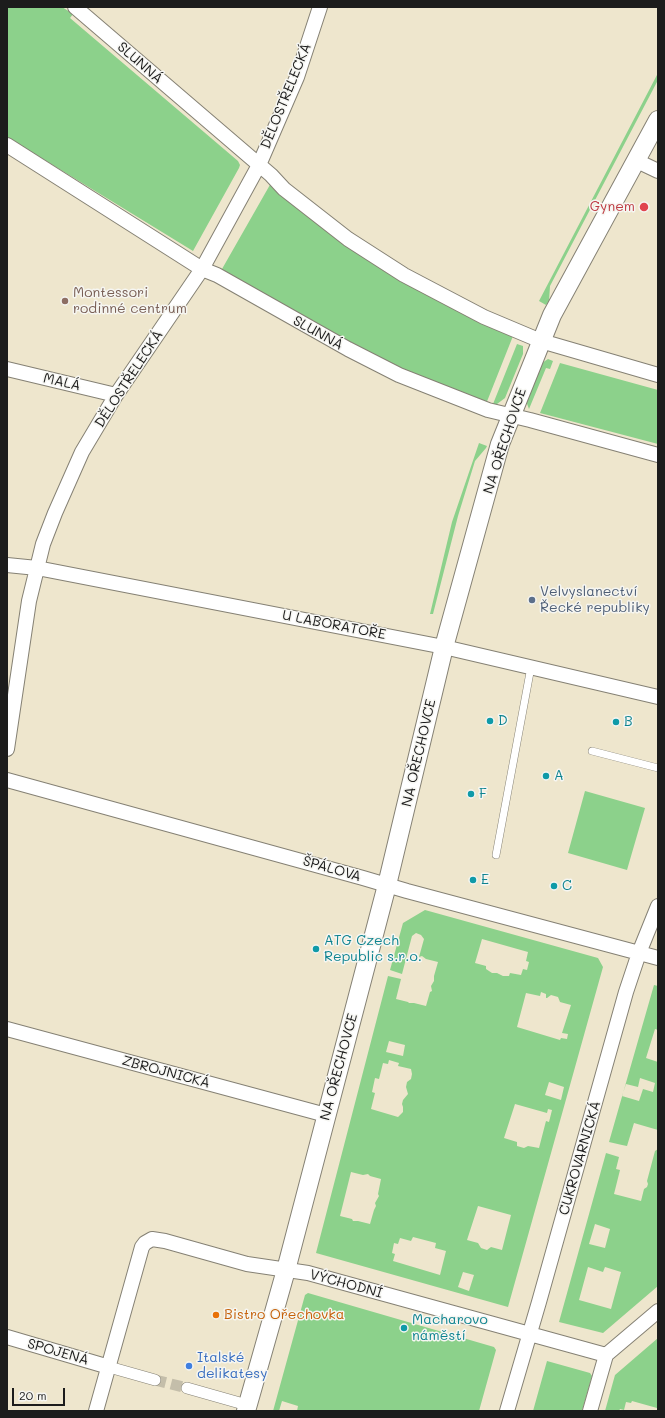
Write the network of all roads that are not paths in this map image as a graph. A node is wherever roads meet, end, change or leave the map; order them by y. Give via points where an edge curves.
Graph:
1 (75, 7) edge
2 (320, 7) edge
3 (658, 120) edge
4 (7, 145) edge
5 (637, 161) junction
6 (259, 165) junction
7 (658, 171) edge
8 (202, 269) junction
9 (541, 341) junction
10 (7, 369) edge
11 (658, 375) edge
12 (116, 395) junction
13 (511, 416) junction
14 (658, 455) edge
15 (7, 566) edge
16 (37, 568) junction
17 (444, 647) junction
18 (531, 667) junction
19 (658, 697) edge
20 (7, 749) edge
21 (592, 751) dead end
22 (658, 768) edge
23 (7, 780) edge
24 (496, 855) dead end
25 (387, 885) junction
26 (658, 906) edge
27 (639, 953) junction
28 (658, 958) edge
29 (7, 1029) edge
30 (326, 1115) junction
31 (286, 1270) junction
32 (658, 1311) edge
33 (530, 1334) junction
34 (7, 1337) edge
35 (606, 1355) junction
36 (109, 1367) junction
37 (154, 1380) tunnel mouth
38 (187, 1388) tunnel mouth
39 (246, 1408) edge
40 (96, 1411) edge
41 (507, 1411) edge
42 (590, 1411) edge

1 - 6 street, SLUNNÁ
2 - 6 street, DĚLOSTŘELECKÁ via 297,76
3 - 5 street, NA OŘECHOVCE
4 - 8 street, SLUNNÁ
5 - 7 street
5 - 9 street, NA OŘECHOVCE via 552,315
6 - 8 street, DĚLOSTŘELECKÁ
6 - 9 street, SLUNNÁ via 284,189 348,239 404,275 484,317
8 - 12 street, DĚLOSTŘELECKÁ
8 - 13 street, SLUNNÁ via 399,375 488,410
9 - 11 street, SLUNNÁ
9 - 13 street, NA OŘECHOVCE
10 - 12 street, MALÁ
12 - 16 street, DĚLOSTŘELECKÁ via 82,452 48,528
13 - 14 street, SLUNNÁ
13 - 17 street, NA OŘECHOVCE via 500,444
15 - 16 street, U LABORATOŘE
16 - 17 street, U LABORATOŘE
16 - 20 street, DĚLOSTŘELECKÁ via 29,601
17 - 18 street, U LABORATOŘE
17 - 25 street, NA OŘECHOVCE
18 - 19 street, U LABORATOŘE
18 - 24 lane
21 - 22 lane
23 - 25 street, ŠPÁLOVA
25 - 27 street, ŠPÁLOVA
25 - 30 street, NA OŘECHOVCE
26 - 27 street, CUKROVARNICKÁ
27 - 28 street, ŠPÁLOVA
27 - 33 street, CUKROVARNICKÁ
29 - 30 street, ZBROJNICKÁ
30 - 31 street, NA OŘECHOVCE
31 - 33 street, VÝCHODNÍ via 308,1273
31 - 36 street, VÝCHODNÍ via 247,1264 158,1239 148,1240 142,1247
31 - 39 street, NA OŘECHOVCE
32 - 35 street
33 - 35 street, VÝCHODNÍ
33 - 41 street, CUKROVARNICKÁ
34 - 36 street, SPOJENÁ
35 - 42 street
36 - 37 street
36 - 40 street, VÝCHODNÍ
38 - 39 street

